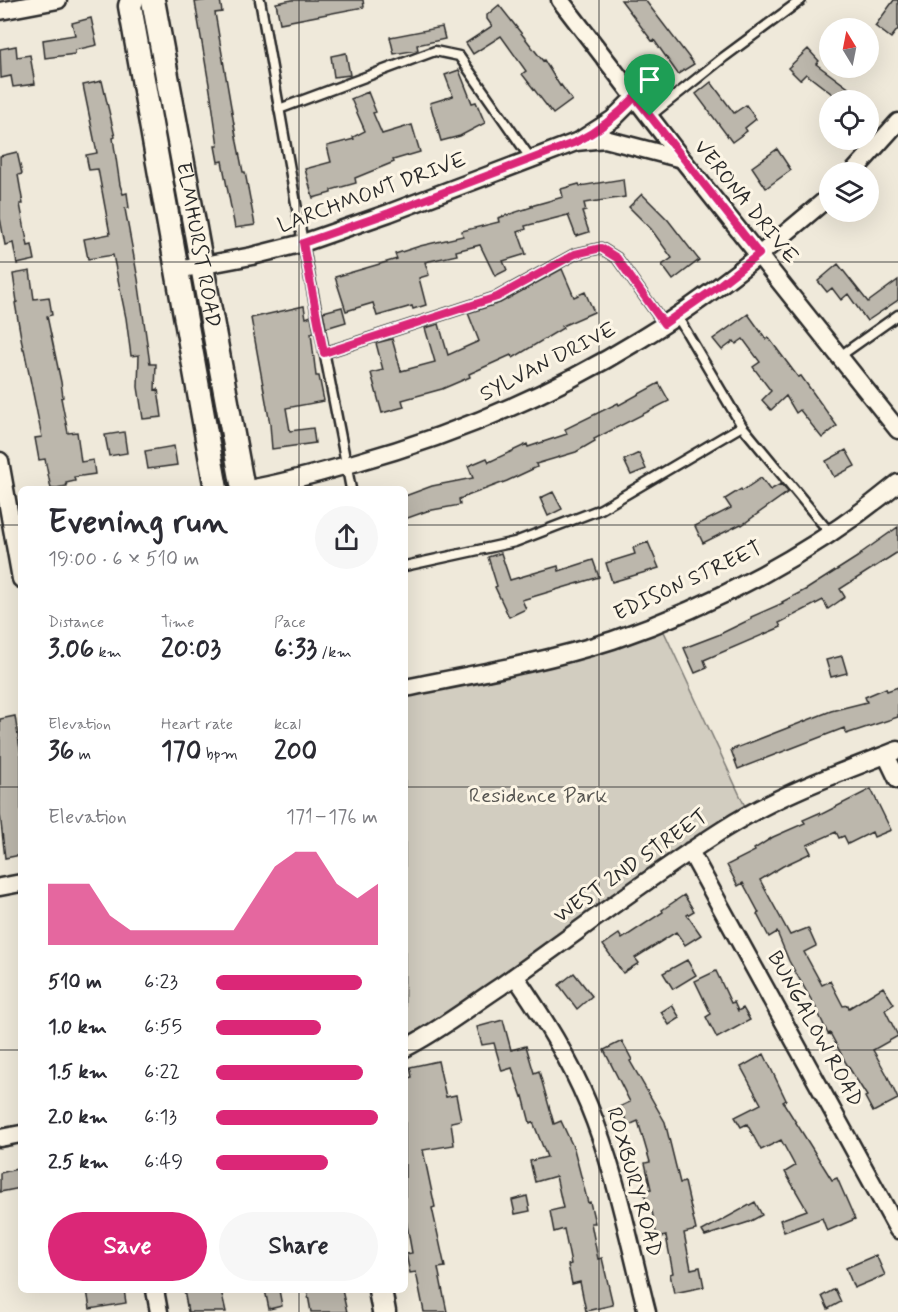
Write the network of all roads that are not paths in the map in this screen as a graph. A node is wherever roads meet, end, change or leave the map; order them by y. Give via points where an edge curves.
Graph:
1 (58, 0) edge
2 (132, 0) edge
3 (153, 0) edge
4 (260, 0) edge
5 (560, 0) edge
6 (801, 0) edge
7 (0, 11) edge
8 (635, 97) junction
9 (279, 109) junction
10 (650, 116) junction
11 (898, 122) edge
12 (576, 142) junction
13 (531, 159) junction
14 (682, 159) junction
15 (862, 162) edge
16 (819, 205) edge
17 (303, 243) junction
18 (759, 254) junction
19 (201, 266) junction
20 (178, 270) junction
21 (898, 315) edge
22 (671, 320) junction
23 (324, 353) junction
24 (840, 356) junction
25 (742, 426) junction
26 (898, 430) edge
27 (0, 461) edge
28 (346, 465) junction
29 (898, 483) edge
30 (215, 486) edge
31 (242, 486) edge
32 (260, 486) edge
33 (350, 486) edge
34 (11, 530) edge
35 (830, 533) junction
36 (18, 564) edge
37 (408, 565) edge
38 (408, 687) edge
39 (892, 753) edge
40 (898, 780) edge
41 (690, 851) junction
42 (18, 884) edge
43 (0, 887) edge
44 (515, 976) junction
45 (408, 1046) edge
46 (18, 1135) edge
47 (0, 1138) edge
48 (898, 1230) edge
49 (156, 1293) edge
50 (381, 1293) edge
51 (159, 1312) edge
52 (384, 1312) edge
53 (647, 1312) edge

1 - 7 street
2 - 20 street, ELMHURST ROAD
3 - 19 street, ELMHURST ROAD
4 - 9 lane
5 - 8 street, VERONA DRIVE
6 - 10 lane
8 - 10 street, VERONA DRIVE
8 - 12 street, LARCHMONT DRIVE via 602,128
9 - 13 lane via 435,51 459,56
9 - 17 lane
10 - 14 street, VERONA DRIVE
11 - 15 street
12 - 13 street, LARCHMONT DRIVE
12 - 14 street, LARCHMONT DRIVE via 605,139
13 - 17 street, LARCHMONT DRIVE
14 - 18 street, VERONA DRIVE
16 - 18 street, SYLVAN DRIVE
17 - 19 street, LARCHMONT DRIVE
17 - 23 lane
18 - 22 street, SYLVAN DRIVE
18 - 24 street, VERONA DRIVE
19 - 20 street, LARCHMONT DRIVE
19 - 31 street, ELMHURST ROAD
20 - 30 street, ELMHURST ROAD
21 - 24 lane
22 - 23 lane via 617,258 601,248 575,254 497,297
22 - 25 lane
22 - 28 street, SYLVAN DRIVE via 520,404 421,443
23 - 28 lane
24 - 26 street, VERONA DRIVE
25 - 35 lane
25 - 37 lane via 601,509 515,542
27 - 34 street
28 - 32 street, SYLVAN DRIVE
28 - 33 lane
29 - 35 street, EDISON STREET
34 - 36 street
35 - 38 street, EDISON STREET via 742,584 660,623 550,658
39 - 40 street
39 - 41 street, WEST 2ND STREET via 772,803
41 - 44 street, WEST 2ND STREET
41 - 48 street, BUNGALOW ROAD
42 - 43 street
44 - 45 street, WEST 2ND STREET
44 - 53 street, ROXBURY ROAD via 550,1029 588,1103 611,1168
46 - 47 street
49 - 51 street
50 - 52 street

